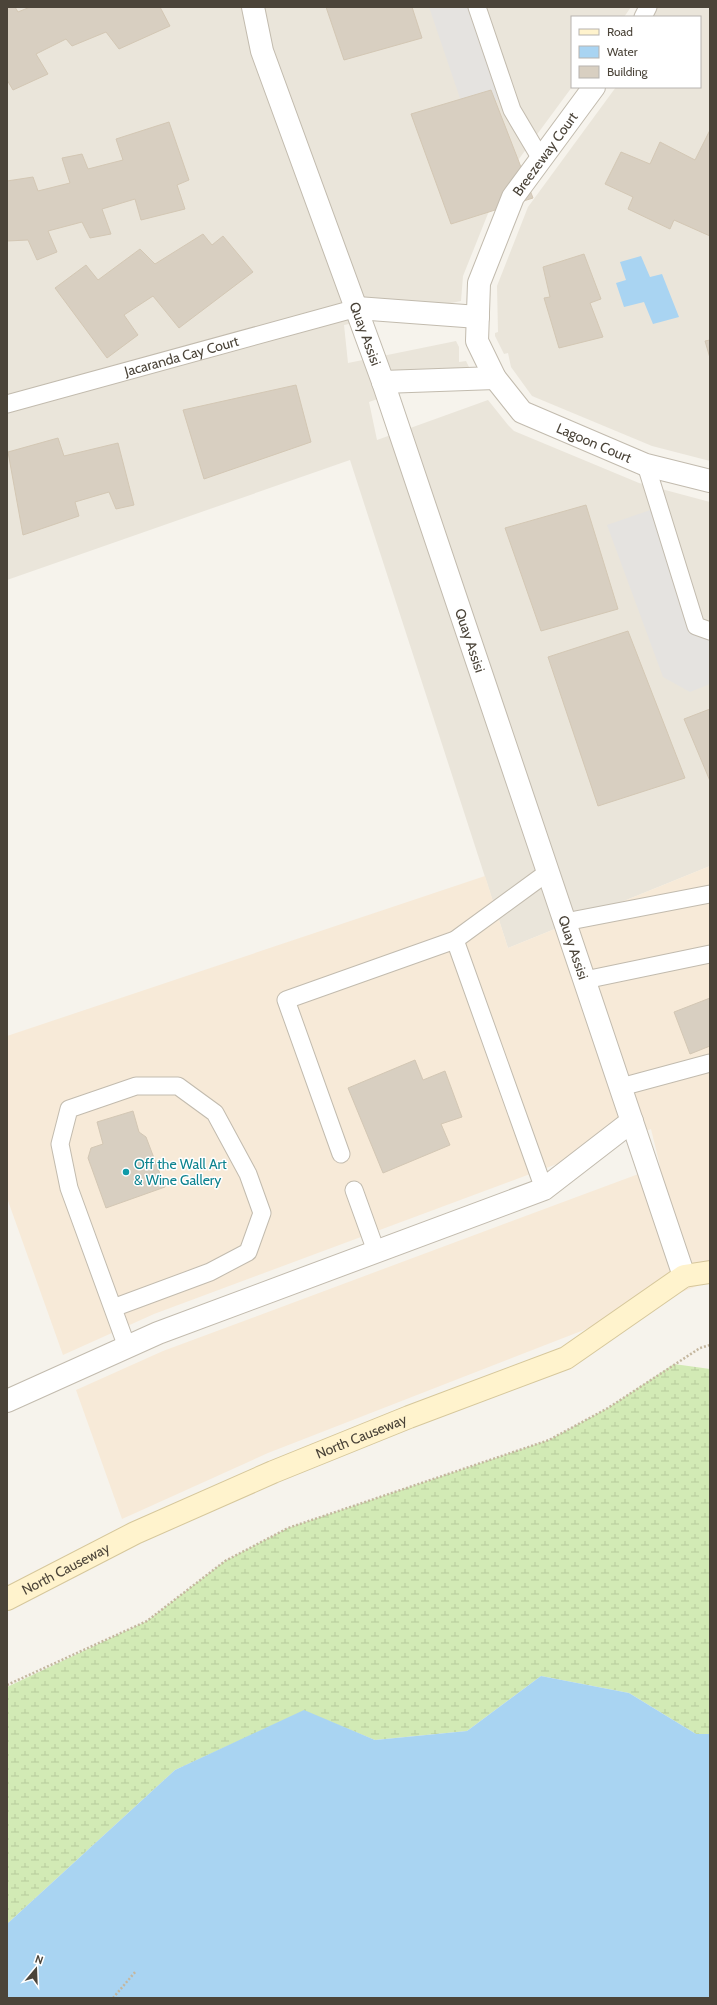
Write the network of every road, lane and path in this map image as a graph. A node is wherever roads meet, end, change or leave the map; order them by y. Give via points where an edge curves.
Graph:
1 (253, 7) edge
2 (477, 7) edge
3 (648, 7) edge
4 (644, 16) edge
5 (593, 88) edge
6 (541, 159) junction
7 (357, 308) junction
8 (478, 317) junction
9 (477, 341) joint
10 (495, 378) junction
11 (383, 382) junction
12 (7, 404) edge
13 (646, 465) junction
14 (710, 482) edge
15 (710, 631) edge
16 (548, 872) junction
17 (710, 894) edge
18 (565, 922) junction
19 (454, 940) junction
20 (710, 954) edge
21 (585, 980) junction
22 (710, 1063) edge
23 (621, 1087) junction
24 (632, 1121) junction
25 (342, 1154) dead end
26 (544, 1189) junction
27 (354, 1190) dead end
28 (376, 1251) junction
29 (710, 1272) edge
30 (684, 1276) junction
31 (113, 1308) junction
32 (710, 1344) edge
33 (127, 1347) junction
34 (7, 1401) edge
35 (7, 1599) edge
36 (7, 1685) edge
37 (136, 1971) dead end
38 (113, 1998) edge

1 - 7 street, Quay Assisi via 262,51
2 - 6 lane via 512,110
3 - 4 lane
5 - 6 street, Breezeway Court
6 - 8 street, Breezeway Court via 513,197 480,283
7 - 8 street
7 - 11 street, Quay Assisi
7 - 12 lane, Jacaranda Cay Court
8 - 9 street, Breezeway Court
9 - 10 street, Lagoon Court
10 - 11 street
10 - 13 street, Lagoon Court via 522,412
11 - 16 street, Quay Assisi
13 - 14 street, Lagoon Court
13 - 15 lane via 696,626
16 - 18 street, Quay Assisi
16 - 19 lane
17 - 18 lane
18 - 21 street, Quay Assisi
19 - 25 lane via 286,1000
19 - 26 lane
20 - 21 lane
21 - 23 street, Quay Assisi
22 - 23 lane
23 - 24 street, Quay Assisi
24 - 26 street
24 - 30 street, Quay Assisi
26 - 28 street
27 - 28 lane
28 - 33 street
29 - 30 main road, North Causeway
30 - 35 main road, North Causeway via 566,1358 273,1472 135,1533
31 - 31 lane via 69,1188 60,1144 69,1109 136,1086 178,1086 215,1113 248,1174 262,1214 248,1252 210,1272
31 - 33 lane
32 - 36 path via 608,1408 550,1440 288,1528 225,1561 147,1621
33 - 34 street
37 - 38 path

